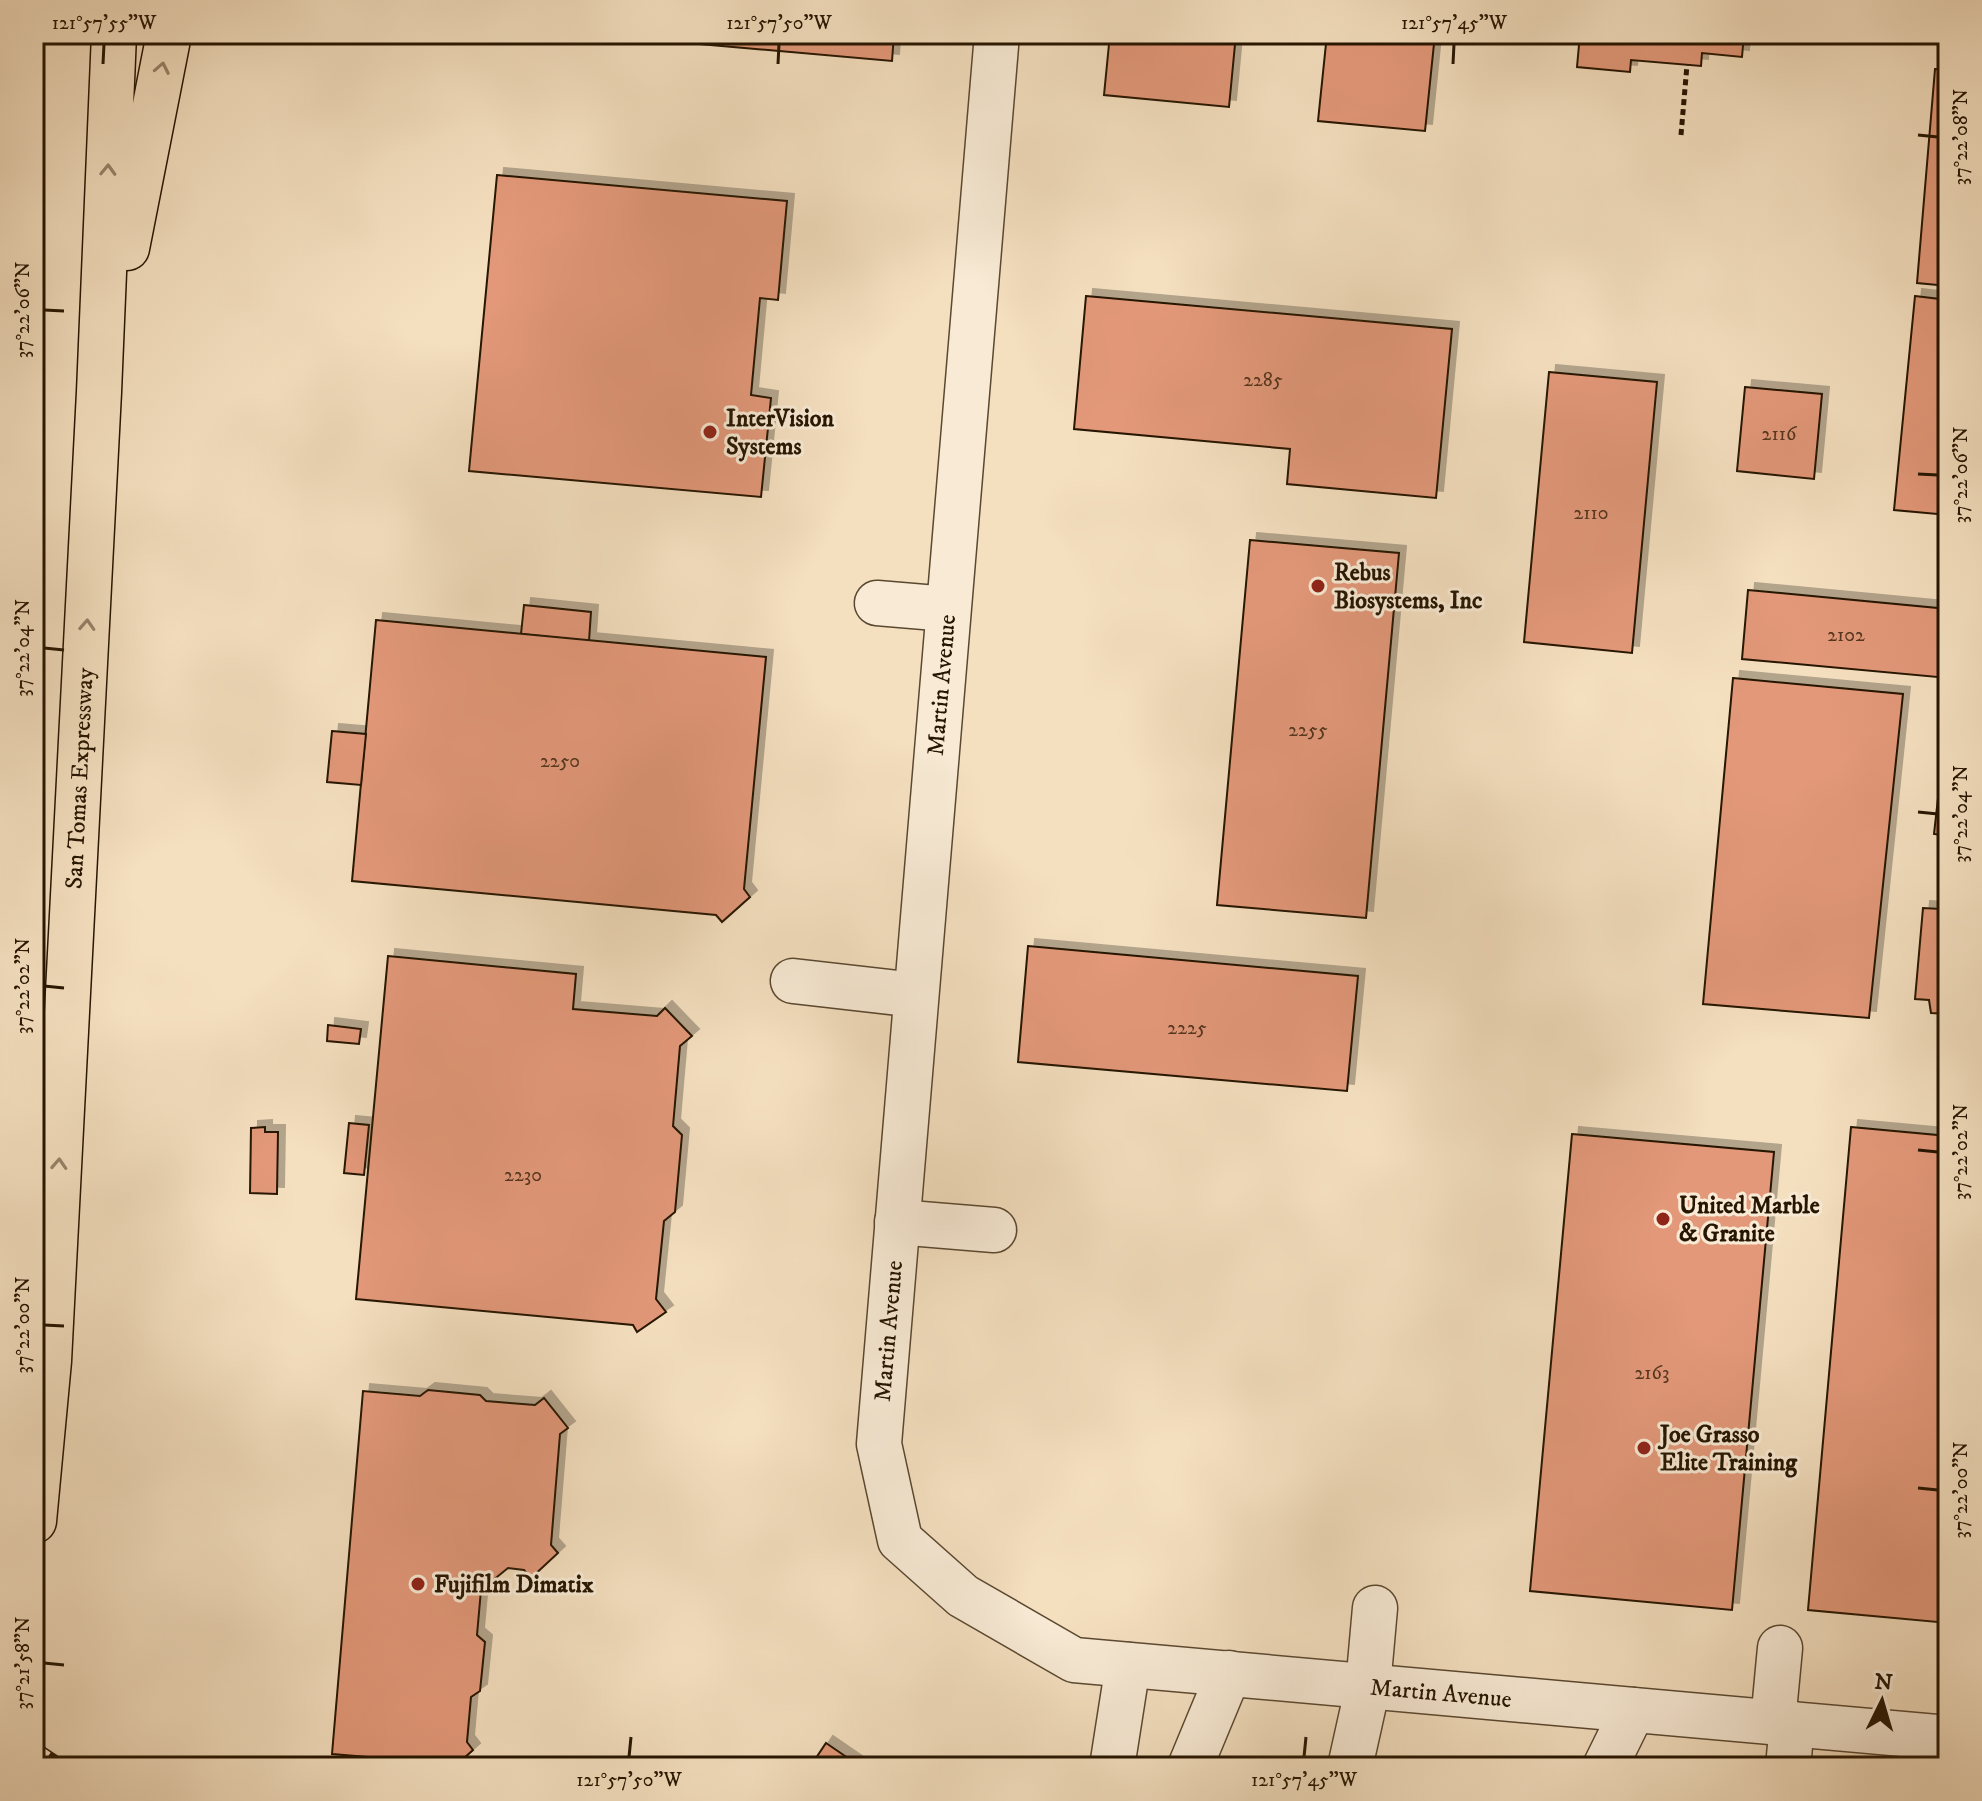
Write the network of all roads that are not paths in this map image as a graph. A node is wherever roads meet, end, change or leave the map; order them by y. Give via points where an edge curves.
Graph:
1 (114, 34) edge
2 (169, 34) edge
3 (997, 34) edge
4 (99, 392) junction
5 (877, 603) dead end
6 (948, 609) junction
7 (793, 981) dead end
8 (916, 995) junction
9 (897, 1222) junction
10 (994, 1230) dead end
11 (34, 1521) edge
12 (1375, 1608) dead end
13 (1780, 1648) dead end
14 (1128, 1665) junction
15 (1229, 1673) junction
16 (1368, 1686) junction
17 (1633, 1710) junction
18 (1782, 1723) junction
19 (1948, 1738) edge
20 (1112, 1767) edge
21 (1190, 1767) edge
22 (1350, 1767) edge
23 (1605, 1767) edge
24 (1788, 1767) edge

4 -> 1 highway, San Tomas Expressway
4 -> 2 highway
3 - 6 street, Martin Avenue
11 -> 4 highway, San Tomas Expressway via 49,1361
5 - 6 street
6 - 8 street, Martin Avenue
7 - 8 street
8 - 9 street, Martin Avenue
9 - 10 street
9 - 14 street, Martin Avenue via 879,1444 900,1540 963,1596 1074,1660
12 - 16 street
13 - 18 street
14 - 15 street, Martin Avenue
14 - 20 street
15 - 16 street, Martin Avenue
15 - 21 street
16 - 17 street, Martin Avenue
16 - 22 street
17 - 18 street, Martin Avenue
17 - 23 street
18 - 19 street, Martin Avenue
18 - 24 street

